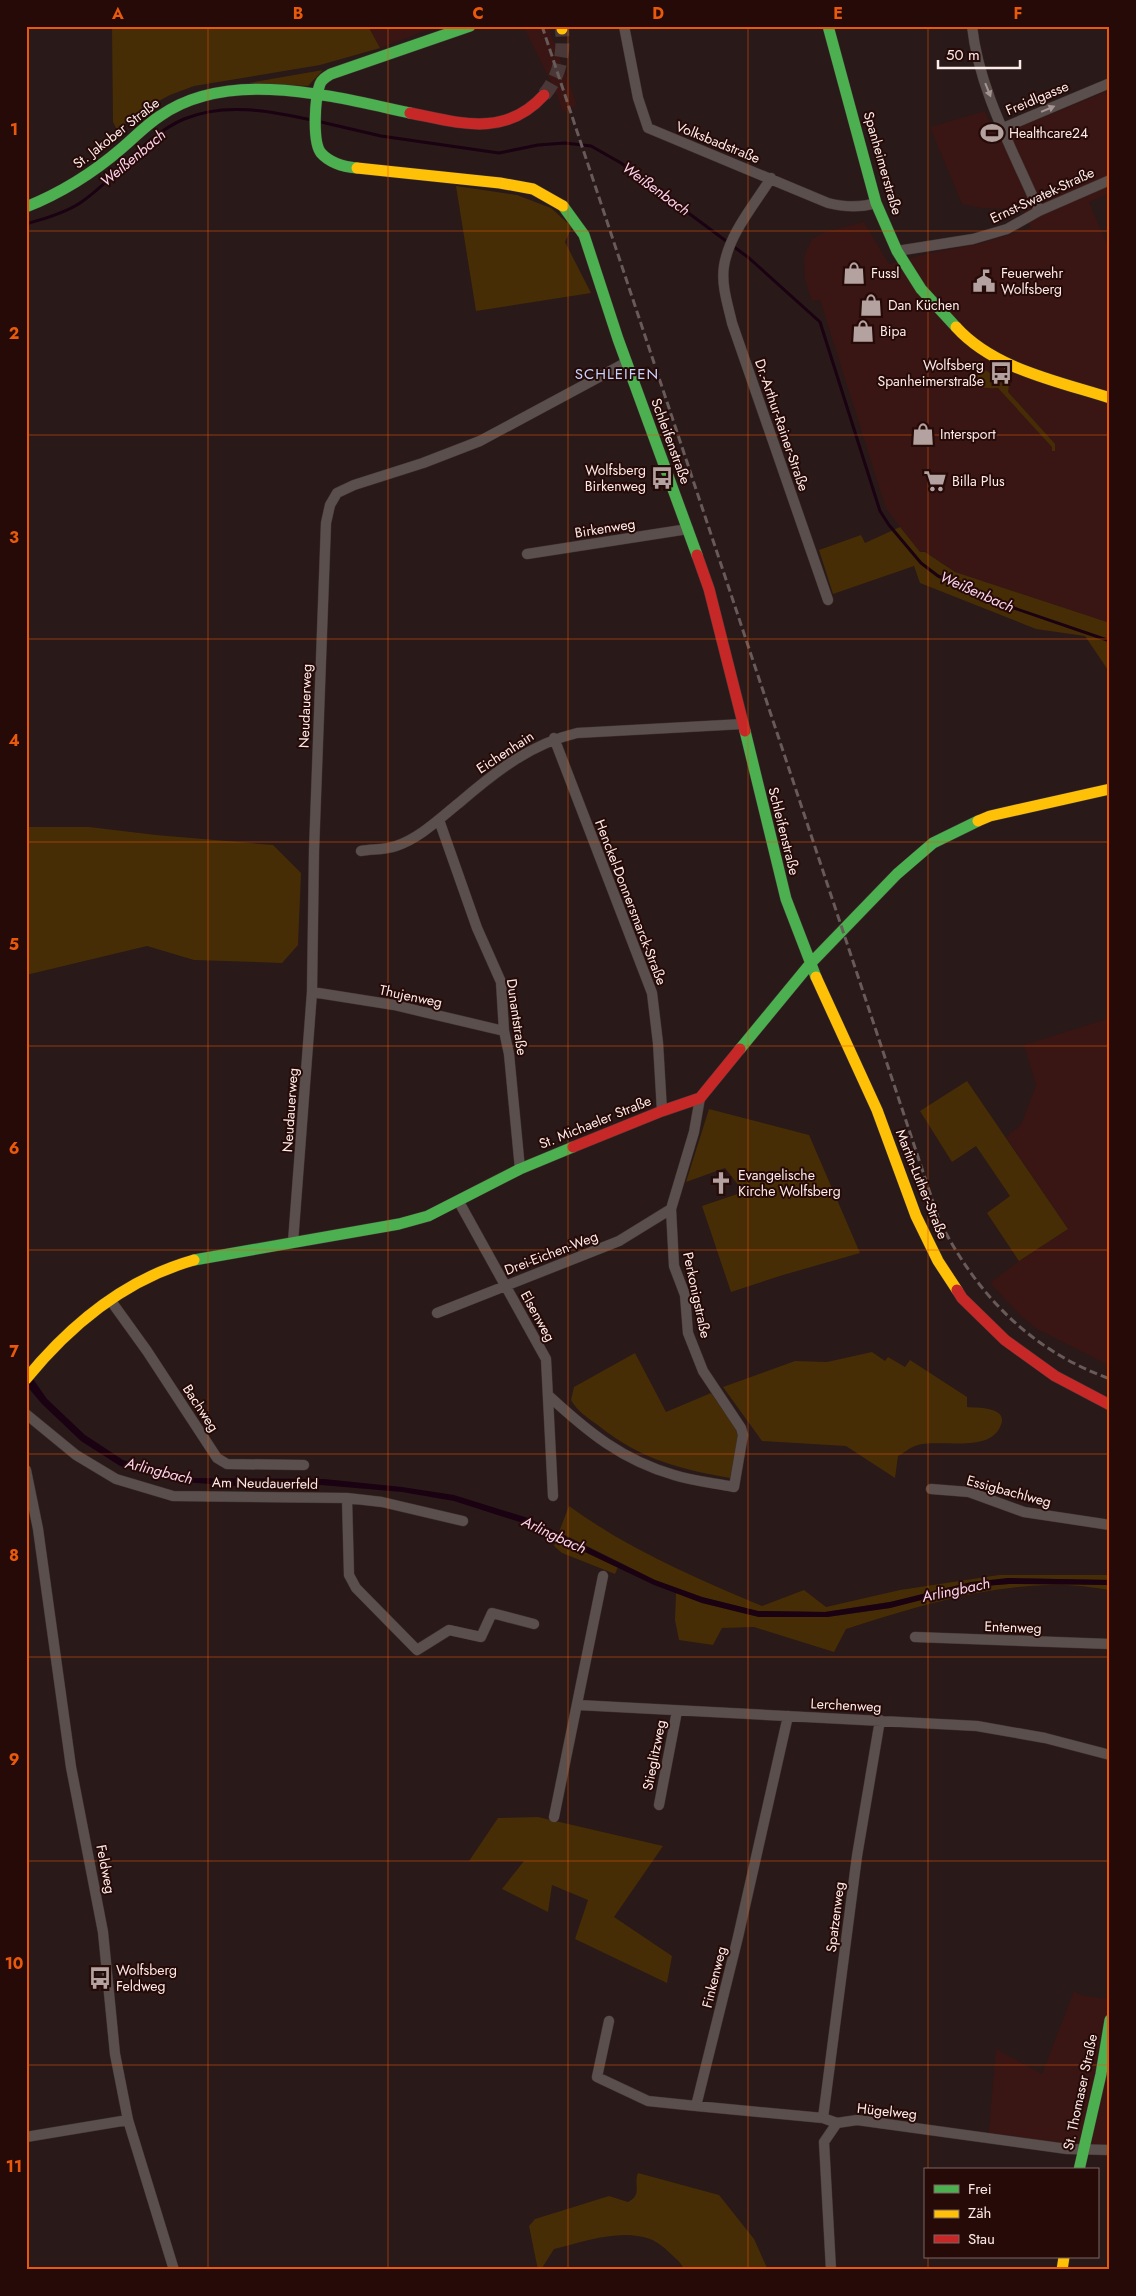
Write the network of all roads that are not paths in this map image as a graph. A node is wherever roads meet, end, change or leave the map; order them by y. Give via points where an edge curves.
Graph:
1 (470, 26) edge
2 (624, 26) edge
3 (828, 26) edge
4 (972, 26) edge
5 (1110, 83) edge
6 (317, 95) junction
7 (544, 96) tunnel mouth
8 (1004, 128) junction
9 (771, 178) junction
10 (1110, 180) edge
11 (876, 203) junction
12 (26, 207) edge
13 (1039, 212) junction
14 (897, 251) junction
15 (627, 362) junction
16 (1110, 398) edge
17 (688, 529) junction
18 (527, 554) dead end
19 (828, 600) dead end
20 (743, 724) junction
21 (554, 738) junction
22 (1110, 789) edge
23 (439, 820) junction
24 (361, 851) dead end
25 (810, 964) junction
26 (312, 992) junction
27 (504, 1031) junction
28 (700, 1098) junction
29 (662, 1111) junction
30 (520, 1169) junction
31 (459, 1202) junction
32 (671, 1209) junction
33 (293, 1242) junction
34 (506, 1286) junction
35 (111, 1301) junction
36 (437, 1313) dead end
37 (26, 1379) edge
38 (550, 1396) junction
39 (1110, 1405) edge
40 (26, 1414) edge
41 (304, 1465) dead end
42 (26, 1470) edge
43 (931, 1489) dead end
44 (553, 1496) dead end
45 (346, 1498) junction
46 (463, 1521) dead end
47 (1110, 1525) edge
48 (602, 1576) dead end
49 (534, 1624) dead end
50 (916, 1637) dead end
51 (1110, 1644) edge
52 (578, 1705) junction
53 (677, 1711) junction
54 (788, 1716) junction
55 (880, 1720) junction
56 (1110, 1755) edge
57 (659, 1805) dead end
58 (554, 1817) dead end
59 (1110, 2020) edge
60 (609, 2021) dead end
61 (696, 2106) junction
62 (823, 2118) junction
63 (128, 2120) junction
64 (836, 2123) junction
65 (26, 2137) edge
66 (1083, 2149) junction
67 (1110, 2150) edge
68 (1079, 2168) edge
69 (174, 2270) edge
70 (831, 2270) edge

1 - 6 main road via 331,74 320,83
2 - 9 street, Volksbadstraße via 638,98 648,128
3 - 11 main road, Spanheimerstraße
4 -> 8 street via 974,47
8 -> 5 street, Freidlgasse
6 - 7 main road, St. Jakober Straße via 482,125 529,110
6 - 12 main road, St. Jakober Straße via 254,90 191,100 152,121 74,184
6 - 15 main road, Schleifenstraße via 315,141 332,161 348,167 507,184 534,189 553,198 570,213 584,235
8 - 13 street
9 - 11 street, Volksbadstraße via 844,207
9 - 19 street, Dr.-Arthur-Rainer-Straße via 736,233 724,268 724,290 732,323
10 - 13 street, Ernst-Swatek-Straße
11 - 14 main road, Spanheimerstraße
13 - 14 street, Ernst-Swatek-Straße via 1008,229 973,239
14 - 16 main road, Spanheimerstraße via 921,289 965,337 979,347 1007,364
15 - 17 main road, Schleifenstraße
15 - 26 street, Neudauerweg via 480,441 354,484 337,493 330,505 326,523 316,792
17 - 18 street, Birkenweg
17 - 20 main road, Schleifenstraße via 709,589
20 - 21 street, Eichenhain via 577,733
20 - 25 main road, Schleifenstraße via 773,854
21 - 23 street, Eichenhain via 527,750 489,776
21 - 29 street, Henckel-Donnersmarck-Straße via 652,993
22 - 25 main road via 990,816 948,834 896,874
23 - 24 street, Eichenhain via 396,846
23 - 27 street, Dunantstraße via 477,928 501,982
25 - 28 main road
25 - 39 main road, Martin-Luther-Straße via 877,1110 916,1216 938,1261 962,1298 1005,1340 1055,1376
26 - 27 street, Thujenweg via 394,1005
26 - 33 street, Neudauerweg
27 - 30 street, Dunantstraße
28 - 29 main road, St. Michaeler Straße
28 - 32 street, Perkonigstraße via 694,1132
29 - 30 main road, St. Michaeler Straße
30 - 31 main road, St. Michaeler Straße
31 - 33 main road, St. Michaeler Straße via 399,1224
31 - 34 street, Elsenweg
32 - 34 street, Drei-Eichen-Weg via 619,1241
32 - 38 street, Perkonigstraße via 674,1266 685,1295 688,1334 703,1371 743,1435 734,1487 674,1476 622,1454 583,1428
33 - 35 main road, St. Michaeler Straße via 210,1256 172,1267
34 - 36 street, Drei-Eichen-Weg
34 - 38 street, Elsenweg via 546,1359
35 - 37 main road, St. Michaeler Straße via 69,1332
35 - 41 street, Bachweg via 217,1458 227,1464
38 - 44 street, Elsenweg
40 - 45 street, Am Neudauerfeld via 76,1455 116,1478 174,1496
42 - 63 street, Feldweg via 38,1529 71,1767 104,1932 114,2054
43 - 47 street, Essigbachlweg via 969,1492 1024,1512
45 - 46 street, Am Neudauerfeld via 382,1502
45 - 49 street via 349,1575 356,1588 417,1650 449,1630 481,1637 492,1613
48 - 52 street
50 - 51 street, Entenweg
52 - 53 street, Lerchenweg
52 - 58 street
53 - 54 street, Lerchenweg
53 - 57 street, Stieglitzweg
54 - 55 street, Lerchenweg
54 - 61 street, Finkenweg
55 - 56 street, Lerchenweg via 977,1726 1062,1741
55 - 62 street, Spatzenweg via 857,1856
59 - 66 main road, St. Thomaser Straße
60 - 61 street via 597,2077 648,2101
61 - 62 street
62 - 64 street
63 - 65 street
63 - 69 street, Feldweg
64 - 66 street, Hügelweg via 857,2120
64 - 70 street via 824,2142
66 - 67 street, Hügelweg
66 - 68 main road, St. Thomaser Straße

